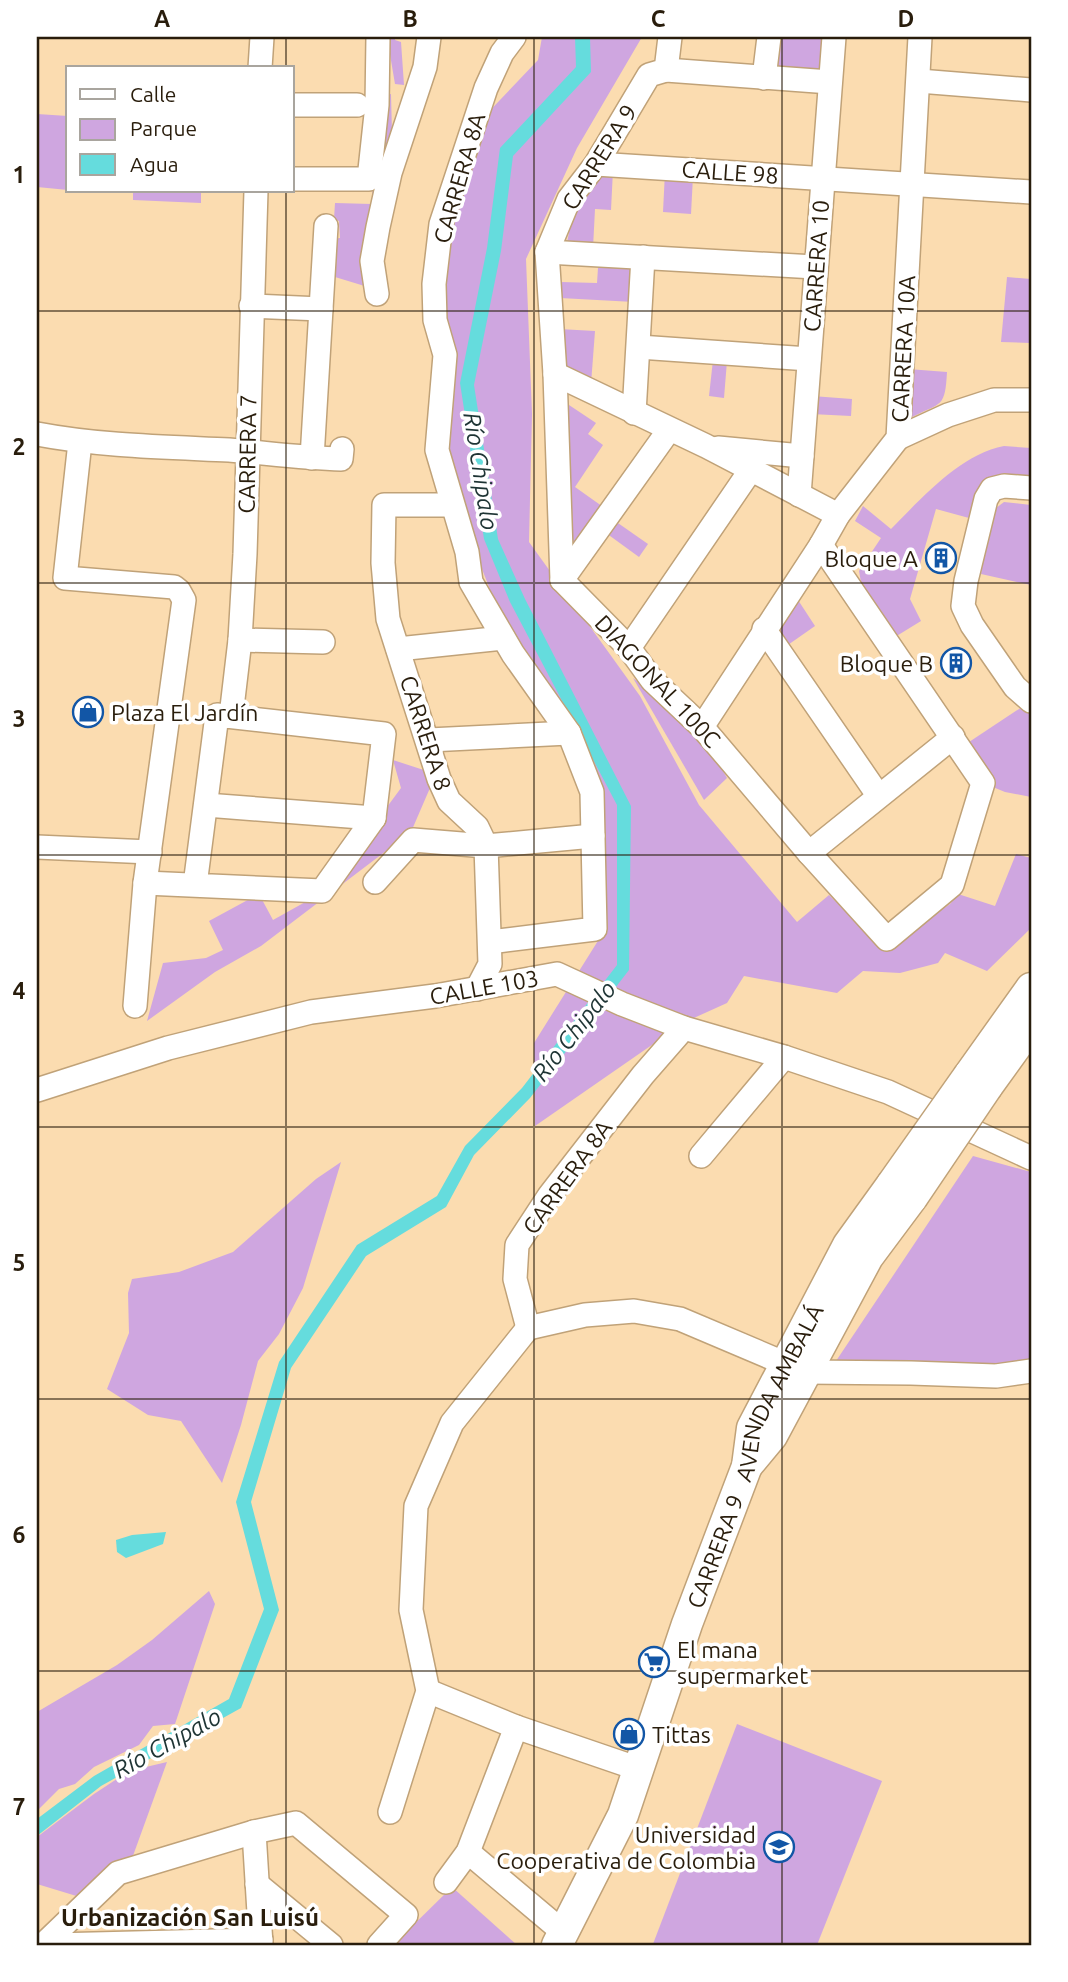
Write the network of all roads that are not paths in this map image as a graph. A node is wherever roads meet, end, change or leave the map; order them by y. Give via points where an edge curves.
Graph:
1 (262, 37) edge
2 (379, 37) edge
3 (429, 37) edge
4 (514, 37) edge
5 (670, 37) edge
6 (769, 37) edge
7 (834, 37) edge
8 (920, 37) edge
9 (260, 66) edge
10 (666, 69) junction
11 (764, 78) junction
12 (919, 81) junction
13 (830, 82) junction
14 (1031, 90) edge
15 (413, 100) junction
16 (294, 104) edge
17 (367, 105) junction
18 (596, 164) junction
19 (823, 178) junction
20 (294, 179) edge
21 (912, 186) junction
22 (256, 192) edge
23 (1031, 192) edge
24 (326, 226) dead end
25 (547, 252) junction
26 (643, 257) junction
27 (815, 267) junction
28 (376, 294) dead end
29 (251, 306) junction
30 (321, 309) junction
31 (639, 347) junction
32 (809, 359) junction
33 (555, 374) junction
34 (1031, 400) edge
35 (634, 412) junction
36 (669, 430) junction
37 (37, 434) edge
38 (898, 438) junction
39 (80, 442) junction
40 (706, 446) junction
41 (342, 449) dead end
42 (246, 452) junction
43 (802, 456) junction
44 (312, 458) junction
45 (750, 471) junction
46 (1031, 488) edge
47 (799, 495) junction
48 (452, 505) junction
49 (838, 515) junction
50 (821, 545) junction
51 (562, 580) junction
52 (764, 629) junction
53 (503, 638) junction
54 (240, 640) junction
55 (323, 642) dead end
56 (629, 648) junction
57 (398, 649) junction
58 (1031, 701) edge
59 (224, 716) junction
60 (702, 727) junction
61 (569, 733) junction
62 (953, 737) junction
63 (429, 740) junction
64 (878, 795) junction
65 (206, 805) junction
66 (374, 818) junction
67 (593, 835) junction
68 (486, 846) junction
69 (37, 847) edge
70 (150, 852) junction
71 (809, 853) junction
72 (375, 882) dead end
73 (145, 884) junction
74 (195, 885) junction
75 (490, 942) junction
76 (1031, 988) edge
77 (477, 989) junction
78 (135, 1006) dead end
79 (1031, 1026) edge
80 (684, 1028) junction
81 (784, 1057) junction
82 (978, 1081) junction
83 (37, 1090) edge
84 (701, 1156) dead end
85 (1031, 1158) edge
86 (528, 1328) junction
87 (795, 1368) junction
88 (1031, 1371) edge
89 (747, 1466) joint
90 (428, 1692) junction
91 (516, 1727) junction
92 (639, 1769) junction
93 (390, 1812) dead end
94 (254, 1832) junction
95 (468, 1852) junction
96 (446, 1882) dead end
97 (257, 1884) junction
98 (560, 1939) edge
99 (261, 1943) edge
100 (43, 1945) edge
101 (53, 1945) edge
102 (331, 1945) edge
103 (379, 1945) edge

1 - 9 street
2 - 17 street
3 - 15 street via 425,67
4 - 48 street, CARRERA 8A via 486,88 441,224 433,284 435,320 445,355 437,450
5 - 10 street
6 - 11 street
7 - 13 street, CARRERA 10
8 - 12 street, CARRERA 10A
10 - 11 street
10 - 18 street, CARRERA 9 via 649,75
11 - 13 street
12 - 14 street
12 - 21 street, CARRERA 10A
13 - 19 street, CARRERA 10
15 - 17 street
15 - 28 street via 378,227 372,261
16 - 17 street
17 - 20 street via 369,179
18 - 19 street, CALLE 98
18 - 25 street, CARRERA 9 via 569,199
19 - 21 street, CALLE 98
19 - 27 street, CARRERA 10
21 - 23 street, CALLE 98
21 - 38 street, CARRERA 10A
22 - 29 street, CARRERA 7
24 - 30 street
25 - 26 street
25 - 33 street, CARRERA 9
26 - 27 street
26 - 31 street
27 - 32 street, CARRERA 10
29 - 30 street
29 - 42 street, CARRERA 7
30 - 44 street
31 - 32 street
31 - 35 street
32 - 43 street, CARRERA 10
33 - 35 street
33 - 51 street
34 - 38 street via 994,400
35 - 36 street
36 - 40 street
36 - 51 street
37 - 39 street
38 - 49 street, CARRERA 10A
39 - 42 street
39 - 70 street via 65,578 174,587 184,600
40 - 43 street
40 - 45 street
41 - 44 street via 341,459
42 - 44 street
42 - 54 street, CARRERA 7
43 - 47 street, CARRERA 10
45 - 47 street
45 - 56 street
46 - 58 street via 1004,486 992,489 986,499 963,606 1015,687
47 - 49 street
48 - 53 street via 471,582
48 - 57 street, CARRERA 8 via 384,505 388,618
49 - 50 street, CARRERA 10A
50 - 52 street, CARRERA 10A
50 - 62 street
51 - 56 street, DIAGONAL 100C
52 - 60 street, CARRERA 10A
52 - 64 street
53 - 57 street
53 - 61 street
54 - 55 street
54 - 59 street, CARRERA 7
56 - 60 street, DIAGONAL 100C via 652,680
57 - 63 street, CARRERA 8
59 - 65 street, CARRERA 7
59 - 66 street via 384,734
60 - 71 street, DIAGONAL 100C
61 - 63 street
61 - 67 street via 592,792
62 - 64 street
62 - 71 street, DIAGONAL 100C via 983,783 952,886 887,939
63 - 68 street, CARRERA 8 via 449,801 477,827
64 - 71 street
65 - 66 street
65 - 74 street, CARRERA 7
66 - 74 street via 322,891
67 - 68 street
67 - 75 street via 595,929
68 - 72 street via 413,840
68 - 75 street
69 - 70 street
70 - 73 street
73 - 74 street
73 - 78 street
75 - 77 street via 490,964
76 - 82 main road, AVENIDA AMBALÁ
77 - 80 street, CALLE 103 via 557,974
77 - 83 street, CALLE 103 via 311,1012 168,1048
79 - 82 main road, AVENIDA AMBALÁ
80 - 81 street, CALLE 103
80 - 86 street, CARRERA 8A via 549,1196 517,1245 515,1279
81 - 84 street
81 - 85 street, CALLE 103 via 920,1105
82 - 87 main road, AVENIDA AMBALÁ, bridge via 902,1191 868,1257
86 - 87 street via 585,1315 634,1311 680,1319
86 - 90 street via 453,1423 416,1506 411,1610
87 - 88 street via 996,1376
87 - 89 main road, AVENIDA AMBALÁ via 752,1428
89 - 92 main road, CARRERA 9
90 - 91 street
90 - 93 street
91 - 92 street
91 - 95 street
92 - 98 main road, CARRERA 9 via 623,1815
94 - 97 street
94 - 100 street via 118,1874
94 - 103 street via 296,1823 406,1915
95 - 96 street
95 - 98 street
97 - 99 street
97 - 102 street
99 - 101 street

